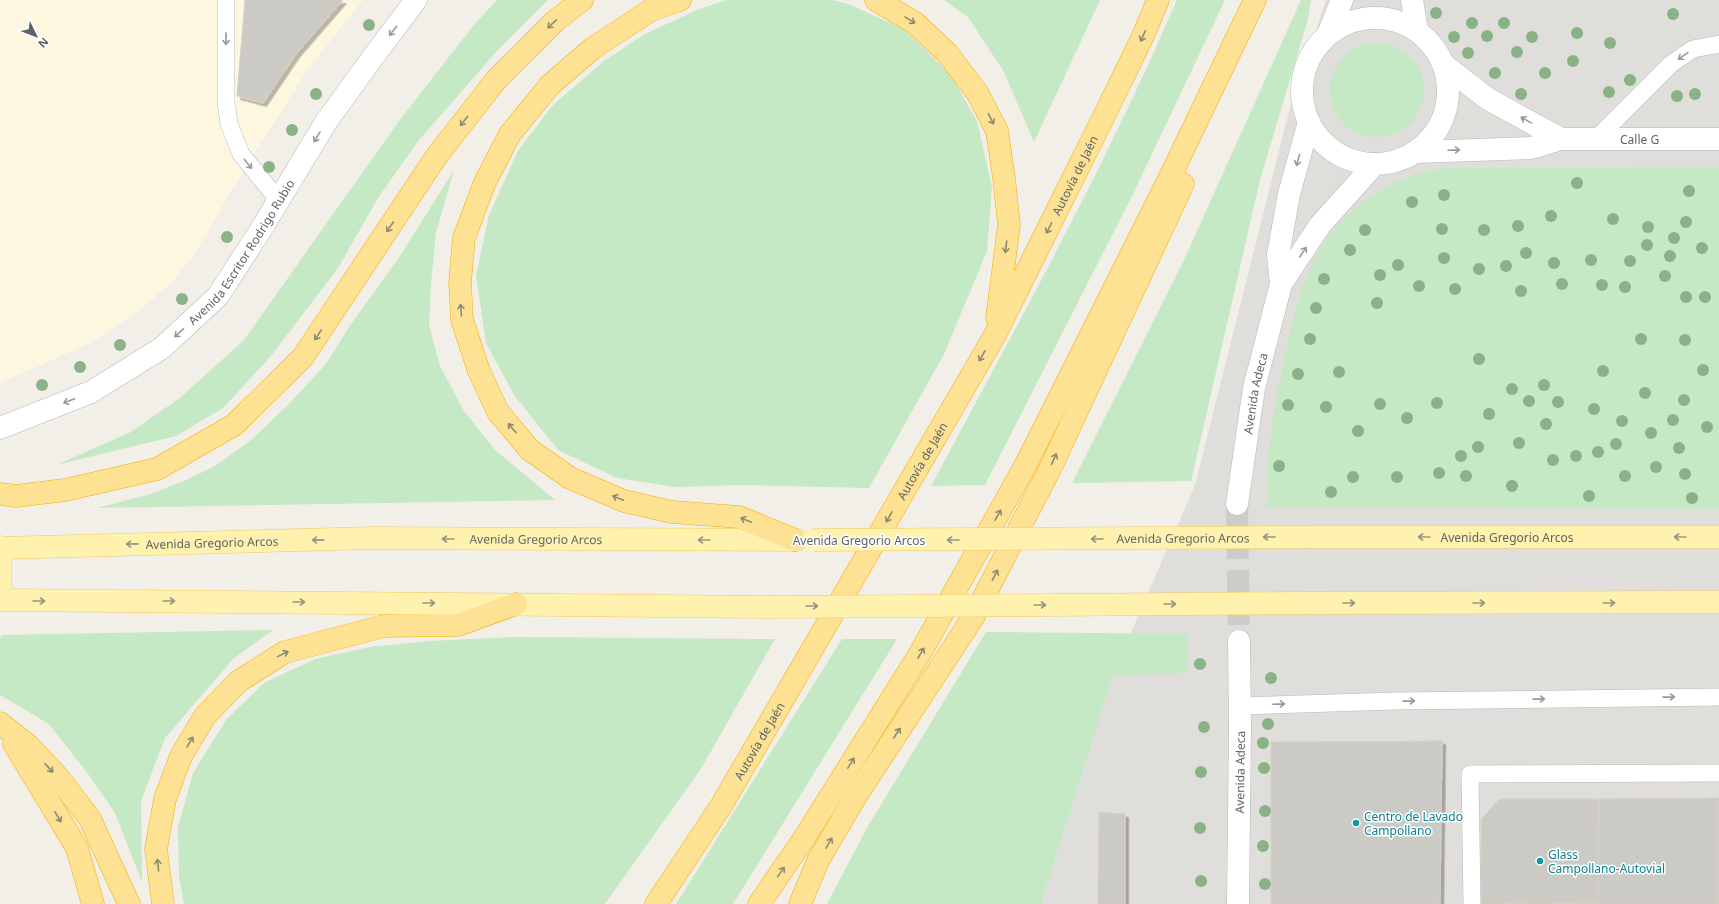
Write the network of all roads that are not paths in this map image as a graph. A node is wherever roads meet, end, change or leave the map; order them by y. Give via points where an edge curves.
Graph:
1 (226, 0) edge
2 (416, 0) edge
3 (582, 0) edge
4 (680, 0) edge
5 (876, 0) edge
6 (1158, 0) edge
7 (1254, 0) edge
8 (1269, 0) edge
9 (1342, 0) edge
10 (1412, 0) edge
11 (1417, 30) junction
12 (1328, 34) junction
13 (1719, 44) edge
14 (1444, 66) junction
15 (1309, 122) junction
16 (1561, 139) junction
17 (1719, 139) edge
18 (1595, 140) junction
19 (1415, 152) junction
20 (1375, 164) junction
21 (278, 201) junction
22 (1281, 284) junction
23 (995, 335) junction
24 (0, 428) edge
25 (0, 494) edge
26 (1237, 504) tunnel mouth
27 (1719, 537) edge
28 (804, 540) junction
29 (0, 547) edge
30 (0, 591) edge
31 (0, 600) edge
32 (1719, 602) edge
33 (516, 604) junction
34 (1239, 640) tunnel mouth
35 (1719, 697) edge
36 (1240, 706) junction
37 (1, 724) edge
38 (1719, 774) edge
39 (93, 904) edge
40 (129, 904) edge
41 (163, 904) edge
42 (656, 904) edge
43 (759, 904) edge
44 (800, 904) edge
45 (1238, 904) edge
46 (1472, 904) edge

1 -> 21 lane via 226,102 229,124 241,154
2 -> 21 street, Avenida Escritor Rodrigo Rubio via 326,122
3 -> 25 highway via 555,21 496,80 436,157 303,357 234,425 157,469 65,490 16,496
28 -> 4 highway via 739,517 672,512 624,501 570,478 530,450 498,412 479,371 462,320 460,282 464,238 485,182 510,134 550,86 594,48 651,10
5 -> 23 highway via 915,23 948,53 978,94 997,131 1009,225
6 -> 23 highway, Autovía de Jaén via 1143,36
43 -> 7 highway via 803,840 919,655 1024,468 1169,179
44 -> 8 highway via 818,861 856,796 974,616 1054,460
9 - 12 street
10 - 11 street
11 - 12 street via 1394,20 1370,18 1350,22
11 - 14 street via 1431,44
12 - 15 street via 1311,54 1302,83 1304,109
13 -> 18 lane via 1693,49 1671,64
16 -> 14 street, Calle G via 1488,99
14 - 19 street via 1448,98 1440,122 1433,135
15 - 20 street via 1316,135 1327,146 1347,158
15 -> 22 street, Avenida Adeca via 1289,194 1278,255
16 - 18 street, Calle G
19 -> 16 street, Calle G via 1531,148
17 - 18 street, Calle G
19 - 20 street via 1398,160
22 -> 20 street, Avenida Adeca via 1320,225
21 -> 24 street, Avenida Escritor Rodrigo Rubio via 218,296 162,348 91,392
22 - 26 street, Avenida Adeca via 1254,388
23 -> 42 highway, Autovía de Jaén via 721,806
27 -> 28 main road, Avenida Gregorio Arcos, bridge
28 -> 29 main road, Avenida Gregorio Arcos via 373,538
29 - 30 main road
31 -> 33 main road
33 -> 32 main road, bridge via 774,607
41 -> 33 highway via 156,849 165,799 181,756 205,716 239,681 285,652 384,626 458,625
34 - 36 street, Avenida Adeca
36 -> 35 lane via 1394,701
36 - 45 street, Avenida Adeca
37 -> 39 highway via 77,848
37 -> 40 highway via 29,746 58,777 90,820
38 - 46 lane via 1470,774

